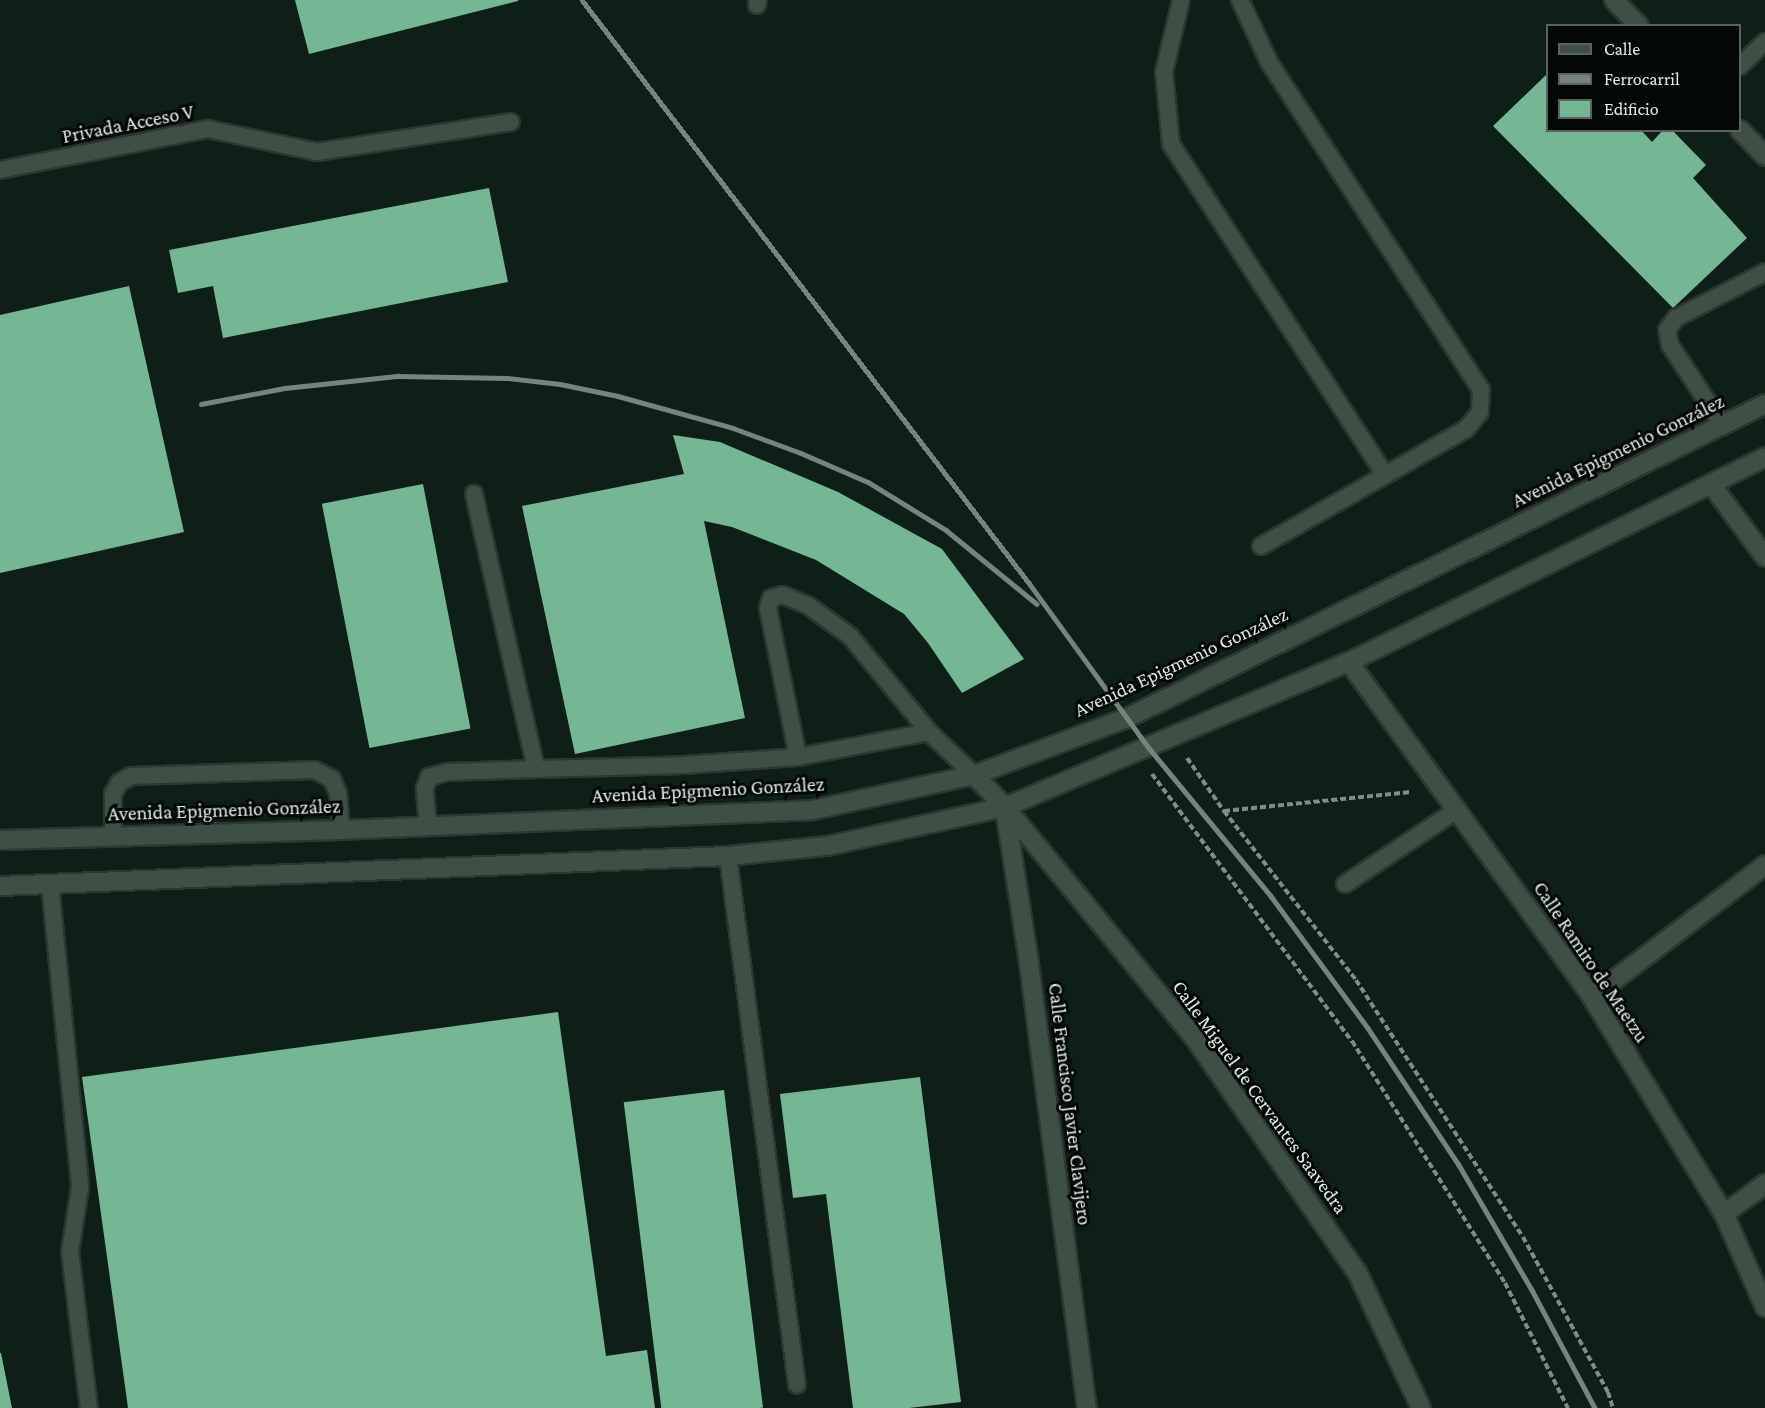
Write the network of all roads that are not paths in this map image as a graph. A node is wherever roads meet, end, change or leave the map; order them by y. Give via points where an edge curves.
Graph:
1 (1181, 0) edge
2 (1240, 0) edge
3 (1614, 0) edge
4 (1637, 24) edge
5 (1765, 42) edge
6 (1741, 65) edge
7 (512, 122) dead end
8 (1741, 131) edge
9 (1765, 156) edge
10 (0, 170) edge
11 (1765, 272) edge
12 (1765, 404) edge
13 (1722, 424) junction
14 (1765, 457) edge
15 (1384, 475) junction
16 (1711, 484) junction
17 (474, 494) dead end
18 (1262, 546) dead end
19 (1765, 557) edge
20 (1349, 662) junction
21 (929, 732) junction
22 (798, 757) junction
23 (536, 769) junction
24 (974, 775) junction
25 (1005, 807) junction
26 (1457, 810) junction
27 (428, 826) junction
28 (341, 830) junction
29 (113, 835) junction
30 (0, 840) edge
31 (728, 856) junction
32 (1765, 865) edge
33 (50, 884) junction
34 (1345, 884) dead end
35 (0, 886) edge
36 (1592, 997) junction
37 (1765, 1184) edge
38 (1724, 1214) junction
39 (1765, 1307) edge
40 (797, 1385) dead end
41 (89, 1408) edge
42 (1087, 1408) edge
43 (1420, 1408) edge

1 - 15 lane via 1164,72 1171,144
2 - 15 lane via 1269,62 1482,390 1480,412 1466,429
3 - 4 main road
5 - 6 lane
7 - 10 lane, Privada Acceso V via 317,152 208,129
8 - 9 main road
11 - 13 lane via 1676,318 1667,330 1670,345
12 - 13 main road, Avenida Epigmenio González
13 - 24 main road, Avenida Epigmenio González via 1126,718
14 - 16 main road
15 - 18 lane
16 - 19 main road
16 - 20 main road
17 - 23 lane
20 - 25 main road
20 - 26 main road, Calle Ramiro de Maetzu
21 - 22 lane
21 - 22 lane via 850,636 809,606 783,595 771,598 768,608
21 - 24 lane
22 - 23 lane
23 - 27 lane via 448,772 429,777 425,788
24 - 25 main road, Calle Miguel de Cervantes Saavedra
24 - 27 main road, Avenida Epigmenio González via 813,810
25 - 31 main road via 827,846
25 - 42 main road, Calle Francisco Javier Clavijero
25 - 43 main road, Calle Miguel de Cervantes Saavedra via 1194,1037 1358,1272
26 - 34 lane
26 - 36 main road, Calle Ramiro de Maetzu
27 - 28 main road, Avenida Epigmenio González
28 - 29 main road, Avenida Epigmenio González
28 - 29 lane via 338,793 332,779 315,770 131,776 119,783 113,794
29 - 30 main road, Avenida Epigmenio González
31 - 33 main road
31 - 40 lane
32 - 36 main road
33 - 35 main road
33 - 41 lane via 80,1187 70,1252
36 - 38 main road, Calle Ramiro de Maetzu
37 - 38 main road
38 - 39 main road, Calle Ramiro de Maetzu

